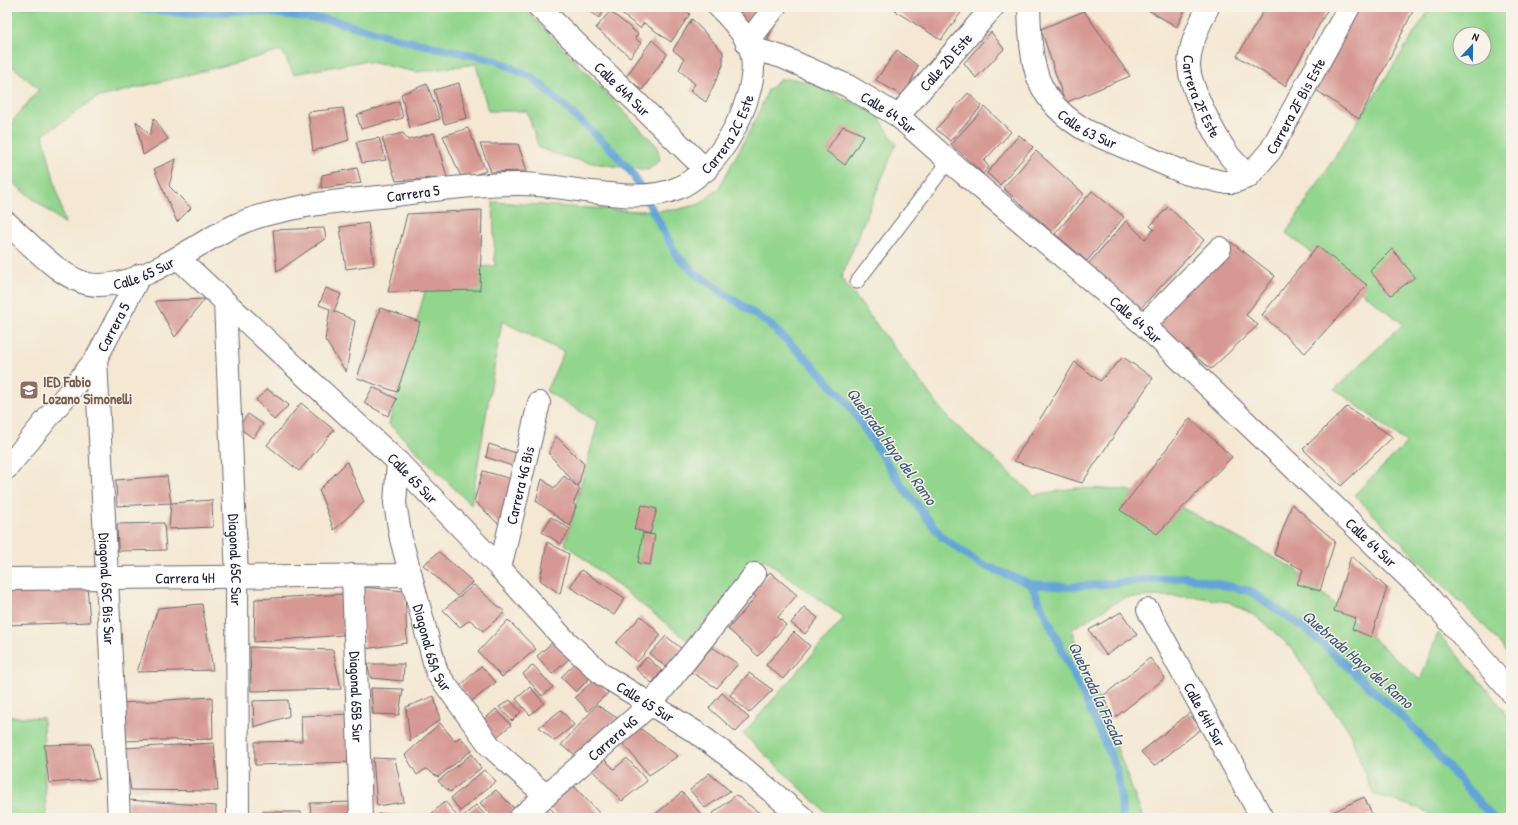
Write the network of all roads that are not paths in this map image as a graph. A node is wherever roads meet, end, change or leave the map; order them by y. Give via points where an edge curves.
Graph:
1 (719, 7) edge
2 (775, 7) edge
3 (992, 7) edge
4 (1029, 7) edge
5 (1208, 7) edge
6 (1348, 7) edge
7 (552, 12) edge
8 (749, 45) junction
9 (898, 116) junction
10 (949, 161) junction
11 (706, 170) junction
12 (1248, 177) junction
13 (660, 194) joint
14 (7, 223) edge
15 (1220, 248) dead end
16 (178, 258) junction
17 (140, 275) junction
18 (857, 282) dead end
19 (225, 302) junction
20 (1144, 325) junction
21 (96, 359) junction
22 (539, 403) dead end
23 (398, 462) junction
24 (7, 468) edge
25 (500, 568) junction
26 (754, 574) dead end
27 (353, 575) junction
28 (411, 575) junction
29 (237, 577) junction
30 (107, 578) junction
31 (7, 579) edge
32 (1148, 610) dead end
33 (1511, 692) edge
34 (651, 704) junction
35 (546, 796) junction
36 (119, 818) edge
37 (238, 818) edge
38 (361, 818) edge
39 (520, 818) edge
40 (803, 818) edge
41 (1262, 818) edge

1 - 8 street via 740,30
2 - 8 street
3 - 9 street, Calle 2D Este
4 - 12 street, Calle 63 Sur via 1031,55 1035,72 1050,101 1075,124 1137,154 1185,173 1222,182 1234,182
5 - 12 street, Carrera 2F Este via 1196,30 1189,65 1195,90 1211,125 1227,153
6 - 12 street, Carrera 2F Bis Este via 1271,150
7 - 11 street, Calle 64A Sur
8 - 9 street, Calle 64 Sur via 848,86
8 - 11 street, Carrera 2C Este via 754,66 745,106 731,134
9 - 10 street, Calle 64 Sur
10 - 18 lane
10 - 20 street, Calle 64 Sur
11 - 13 street, Carrera 2C Este via 686,184
13 - 16 street, Carrera 5 via 634,195 522,184 489,184 309,205 262,215 233,226
14 - 17 street, Calle 65 Sur via 55,266 82,284 115,284
15 - 20 street
16 - 17 street, Calle 65 Sur
16 - 19 street, Calle 65 Sur
17 - 21 street, Carrera 5
19 - 23 street, Calle 65 Sur
19 - 29 street, Diagonal 65C Sur
20 - 33 street, Calle 64 Sur via 1426,594
21 - 24 street, Carrera 5
21 - 30 street, Diagonal 65C Bis Sur
22 - 25 street, Carrera 4G Bis
23 - 25 street, Calle 65 Sur
23 - 28 street, Diagonal 65A Sur via 395,503
25 - 34 street, Calle 65 Sur via 563,638 603,675
26 - 34 street, Carrera 4G
27 - 28 street, Carrera 4H
27 - 29 street, Carrera 4H
27 - 38 street, Diagonal 65B Sur
28 - 35 street, Diagonal 65A Sur via 437,673 490,746
29 - 30 street, Carrera 4H
29 - 37 street, Diagonal 65C Sur
30 - 31 street, Carrera 4H
30 - 36 street, Diagonal 65C Bis Sur
32 - 41 street, Calle 64H Sur
34 - 35 street, Carrera 4G
34 - 40 street, Calle 65 Sur via 735,761
35 - 39 street, Carrera 4G

